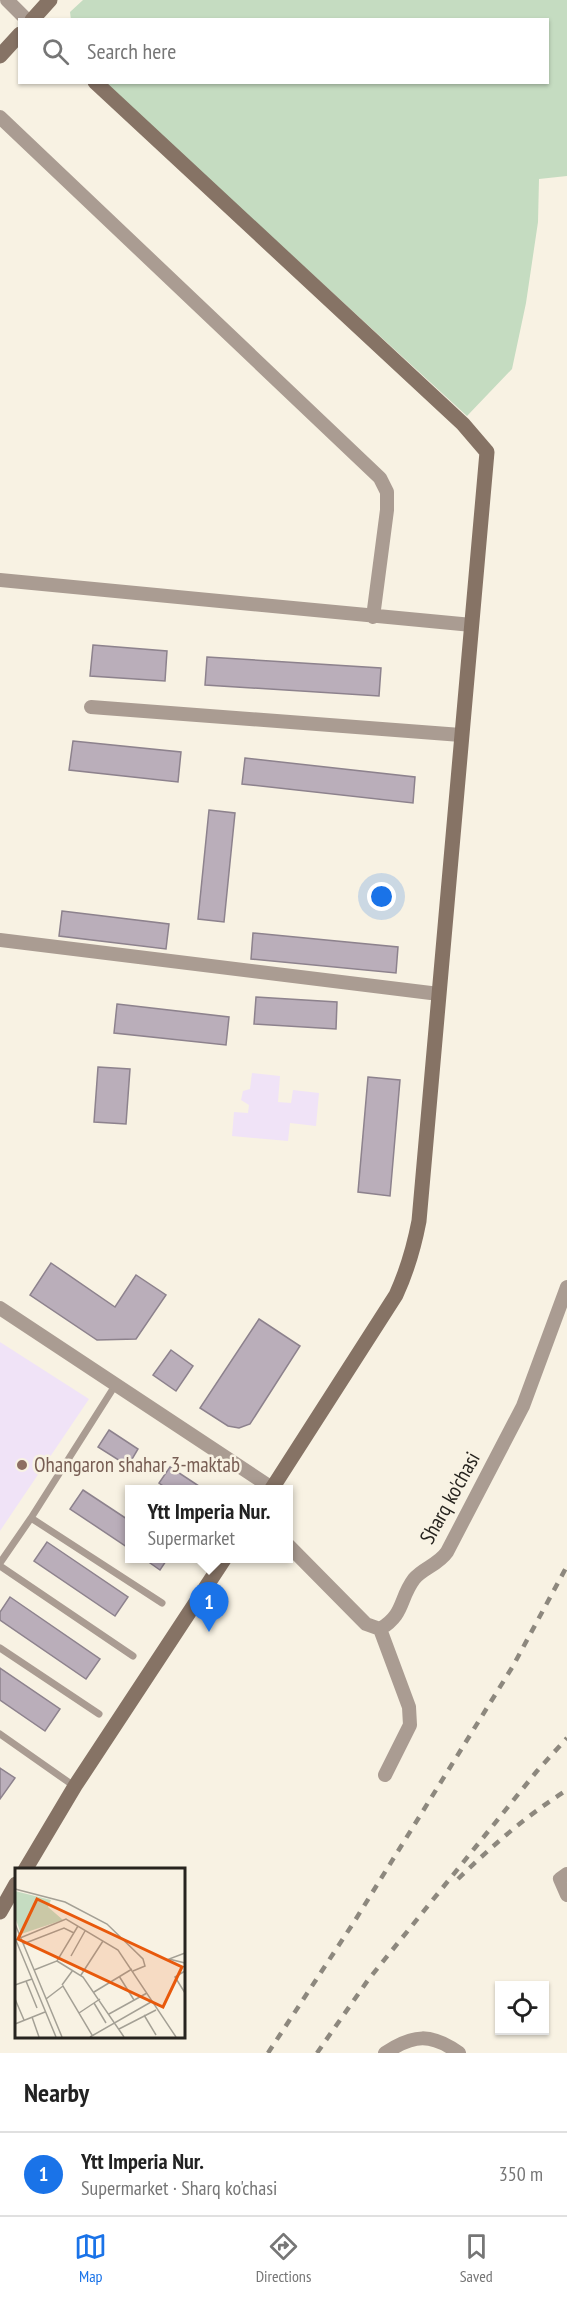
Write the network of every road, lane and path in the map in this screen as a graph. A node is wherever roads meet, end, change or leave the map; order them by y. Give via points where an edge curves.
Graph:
1 (50, 0) edge
2 (10, 3) edge
3 (25, 18) edge
4 (34, 18) edge
5 (18, 36) edge
6 (0, 56) edge
7 (97, 84) edge
8 (0, 117) edge
9 (0, 580) edge
10 (373, 617) junction
11 (472, 625) junction
12 (91, 707) dead end
13 (461, 735) junction
14 (0, 940) edge
15 (439, 994) junction
16 (567, 1287) edge
17 (0, 1308) edge
18 (116, 1383) junction
19 (266, 1485) edge
20 (275, 1485) edge
21 (31, 1518) junction
22 (293, 1550) edge
23 (222, 1563) edge
24 (0, 1565) edge
25 (162, 1603) dead end
26 (380, 1629) junction
27 (0, 1648) edge
28 (133, 1656) dead end
29 (99, 1714) dead end
30 (0, 1734) edge
31 (385, 1775) dead end
32 (75, 1786) junction
33 (26, 1868) edge
34 (567, 1874) edge
35 (15, 1886) edge
36 (567, 1895) edge
37 (0, 1911) edge
38 (385, 2053) edge
39 (459, 2053) edge

1 - 4 main road
2 - 3 street
5 - 6 main road
7 - 11 main road via 464,424 487,452
8 - 10 street via 380,478 387,492 387,510
9 - 10 street
10 - 11 street
11 - 13 main road
12 - 13 street
13 - 15 main road
14 - 15 street
15 - 20 main road via 419,1221 406,1272 396,1295
16 - 26 street, Sharq ko'chasi via 523,1406 447,1552 417,1576 398,1613
17 - 18 street
18 - 19 street
18 - 21 lane
21 - 24 lane
21 - 25 lane
22 - 26 street via 366,1624
23 - 32 main road
24 - 28 lane
26 - 31 street via 409,1707 410,1725
27 - 29 lane
30 - 32 lane
32 - 33 main road
34 - 36 street via 560,1879
35 - 37 main road
38 - 39 street via 417,2037

